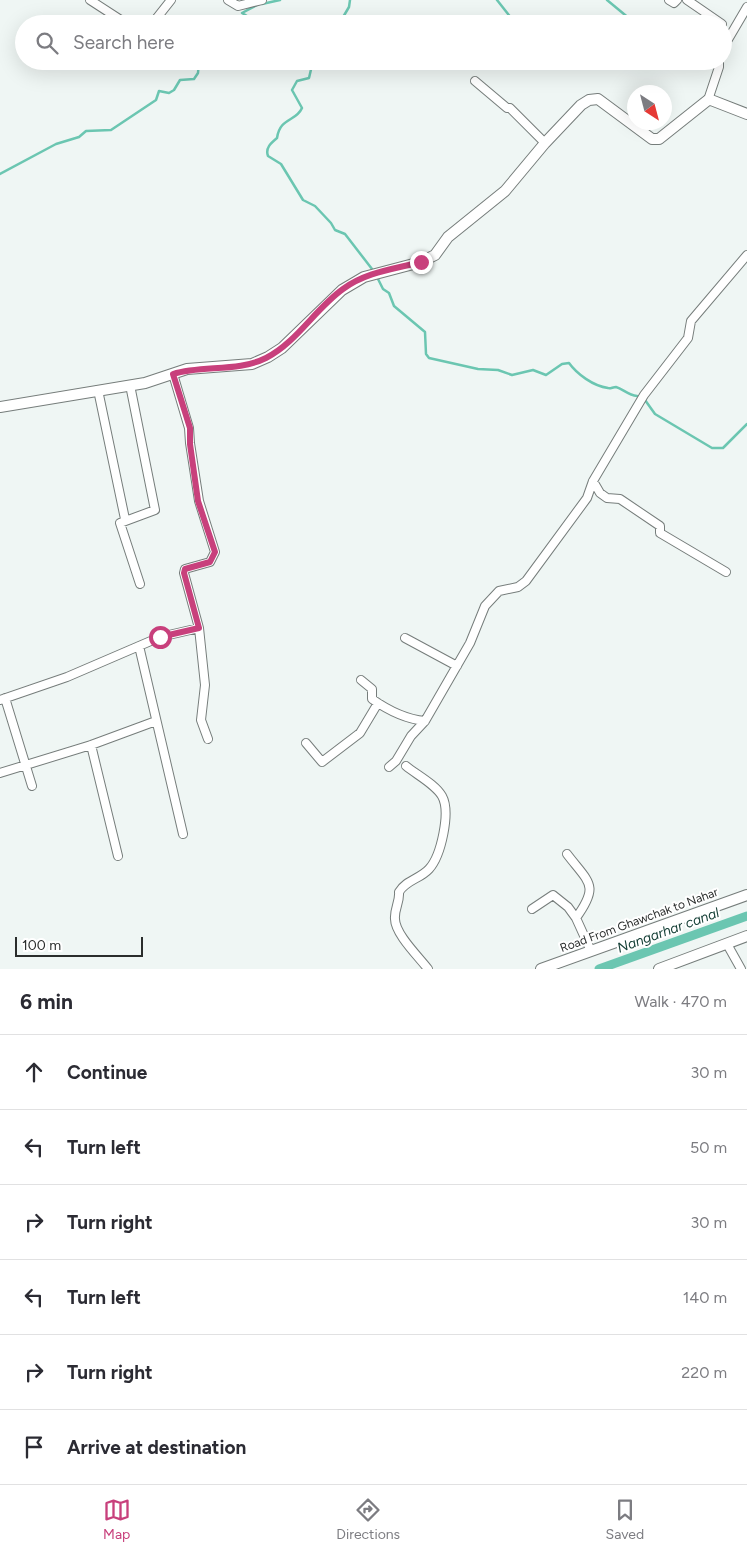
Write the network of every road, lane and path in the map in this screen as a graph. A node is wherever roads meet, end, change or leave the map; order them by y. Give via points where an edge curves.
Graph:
1 (90, 0) edge
2 (171, 0) edge
3 (228, 0) edge
4 (262, 0) edge
5 (669, 0) edge
6 (677, 0) edge
7 (687, 0) edge
8 (747, 7) edge
9 (113, 15) edge
10 (159, 15) edge
11 (710, 15) edge
12 (734, 31) joint
13 (732, 34) edge
14 (718, 70) edge
15 (475, 81) dead end
16 (708, 100) junction
17 (747, 114) edge
18 (545, 143) junction
19 (747, 255) edge
20 (173, 374) junction
21 (130, 385) junction
22 (98, 390) junction
23 (0, 407) edge
24 (592, 481) junction
25 (125, 519) junction
26 (726, 572) dead end
27 (140, 584) dead end
28 (199, 628) junction
29 (405, 638) dead end
30 (139, 646) junction
31 (457, 666) junction
32 (361, 680) dead end
33 (2, 699) edge
34 (378, 703) junction
35 (156, 721) junction
36 (425, 721) junction
37 (208, 739) dead end
38 (306, 743) dead end
39 (91, 745) junction
40 (25, 764) junction
41 (406, 766) dead end
42 (389, 767) dead end
43 (0, 773) edge
44 (32, 786) dead end
45 (183, 834) dead end
46 (567, 854) dead end
47 (118, 856) dead end
48 (747, 896) edge
49 (532, 909) dead end
50 (576, 918) junction
51 (747, 936) edge
52 (727, 944) junction
53 (591, 951) junction
54 (428, 969) edge
55 (541, 969) edge
56 (659, 969) edge
57 (741, 969) edge

1 - 9 street
2 - 10 street
3 - 4 street via 238,6
5 - 6 street
7 - 11 street
8 - 12 street
12 - 13 street
14 - 16 street
15 - 18 street via 510,108
16 - 17 street
16 - 18 street via 659,140 598,100 589,100
18 - 20 street via 505,191 448,237 435,255 421,262 364,276 342,290 282,348 260,361 187,369
19 - 24 street via 691,320 688,338 644,395
20 - 21 street
20 - 28 street via 190,428 198,501 215,552 210,562 185,569 184,573
21 - 22 street
21 - 25 street via 155,510
22 - 23 street
22 - 25 street
24 - 26 street via 607,498 620,499 660,526 660,533
24 - 31 street via 587,498 526,582 499,591 485,606
25 - 27 street via 120,523
28 - 30 street via 160,637
28 - 37 street via 205,685 201,720
29 - 31 street
30 - 33 street via 67,677
30 - 35 street
31 - 36 street
32 - 34 street via 372,689 372,699
33 - 40 street
34 - 36 street via 408,719
34 - 38 street via 360,733 322,762
35 - 39 street
35 - 45 street
36 - 42 street via 410,736
39 - 40 street
39 - 47 street
40 - 43 street
40 - 44 street
41 - 54 street via 443,797 445,814 440,848 429,869 403,885 394,921 407,944
46 - 50 street via 591,891
48 - 53 street, Road From Ghawchak to Nahar
49 - 50 street via 553,895
50 - 53 street
51 - 52 street
52 - 56 street
52 - 57 street
53 - 55 street, Road From Ghawchak to Nahar

